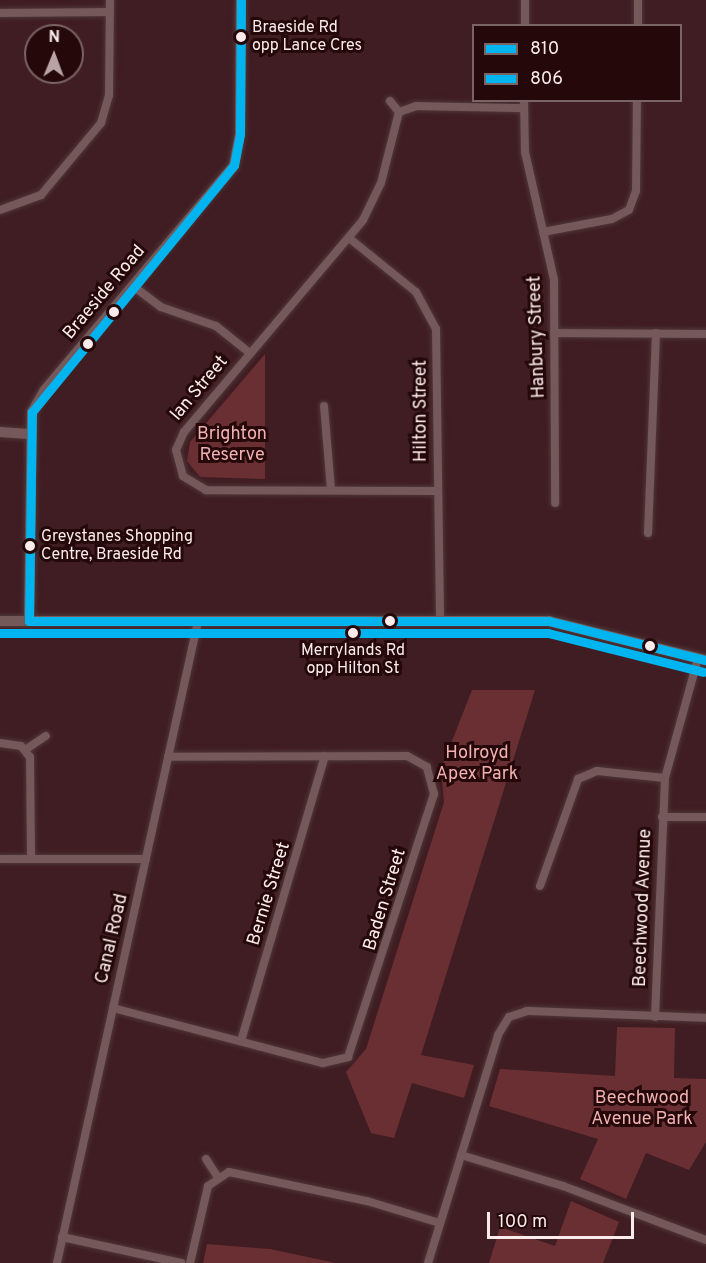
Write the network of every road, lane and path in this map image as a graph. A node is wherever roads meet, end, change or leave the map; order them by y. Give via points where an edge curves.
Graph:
1 (110, 0) edge
2 (241, 0) edge
3 (525, 0) edge
4 (638, 0) edge
5 (110, 12) junction
6 (0, 13) edge
7 (525, 24) edge
8 (638, 24) edge
9 (390, 101) dead end
10 (637, 102) edge
11 (524, 104) edge
12 (399, 112) junction
13 (0, 210) edge
14 (543, 232) junction
15 (349, 238) junction
16 (133, 286) junction
17 (554, 333) junction
18 (656, 333) junction
19 (706, 334) edge
20 (250, 353) junction
21 (324, 406) dead end
22 (0, 432) edge
23 (29, 434) junction
24 (331, 490) junction
25 (437, 491) junction
26 (555, 503) dead end
27 (648, 533) dead end
28 (0, 621) edge
29 (29, 621) junction
30 (198, 621) junction
31 (440, 622) junction
32 (702, 659) edge
33 (46, 736) dead end
34 (0, 743) edge
35 (25, 750) junction
36 (325, 756) junction
37 (168, 757) junction
38 (576, 768) dead end
39 (581, 776) junction
40 (665, 778) junction
41 (662, 817) junction
42 (706, 818) edge
43 (0, 859) edge
44 (30, 859) junction
45 (146, 859) junction
46 (540, 886) dead end
47 (113, 1008) junction
48 (504, 1009) dead end
49 (509, 1017) junction
50 (655, 1017) junction
51 (706, 1018) edge
52 (241, 1041) junction
53 (461, 1155) junction
54 (206, 1159) dead end
55 (217, 1176) junction
56 (440, 1223) junction
57 (62, 1238) junction
58 (706, 1240) edge
59 (57, 1263) edge
60 (181, 1263) edge
61 (190, 1263) edge
62 (428, 1263) edge

1 - 5 street
2 - 16 street, Braeside Road via 237,158
3 - 7 street
4 - 8 street
5 - 6 street
5 - 13 street via 109,101 101,123 41,195
9 - 12 street
10 - 14 street via 636,191 629,210 612,219
11 - 12 street via 416,106
11 - 14 street, Hanbury Street via 525,152
12 - 15 street, Ian Street via 381,183
14 - 17 street, Hanbury Street via 554,280
15 - 20 street, Ian Street
15 - 25 street, Hilton Street via 416,292 433,318
16 - 20 street via 161,307 216,326
16 - 23 street, Braeside Road via 40,396
17 - 18 street
17 - 26 street, Hanbury Street
18 - 19 street
18 - 27 street
20 - 24 street, Ian Street via 181,436 176,450 180,471 206,490
21 - 24 street
22 - 23 street
23 - 29 street, Braeside Road
24 - 25 street, Ian Street
25 - 31 street, Hilton Street
28 - 29 main road
29 - 30 main road
30 - 31 main road
30 - 37 street, Canal Road
31 - 32 main road via 549,621
32 - 40 street, Beechwood Avenue
33 - 35 street
34 - 35 street
35 - 44 street via 30,761
36 - 37 street, Baden Street
36 - 52 street, Bernie Street
36 - 52 street, Baden Street via 414,758 432,775 433,800 351,1055 323,1063
37 - 45 street, Canal Road
38 - 39 street
39 - 40 street via 597,771
39 - 46 street via 570,791
40 - 41 street, Beechwood Avenue
41 - 42 street
41 - 50 street, Beechwood Avenue
43 - 44 street
44 - 45 street
45 - 47 street, Canal Road
47 - 52 street, Baden Street
47 - 57 street, Canal Road
48 - 49 street
49 - 50 street via 527,1011
49 - 53 street via 498,1035
50 - 51 street
53 - 56 street
53 - 58 street
54 - 55 street
55 - 56 street via 247,1175
55 - 61 street via 206,1191
56 - 62 street
57 - 59 street, Canal Road
57 - 60 street

